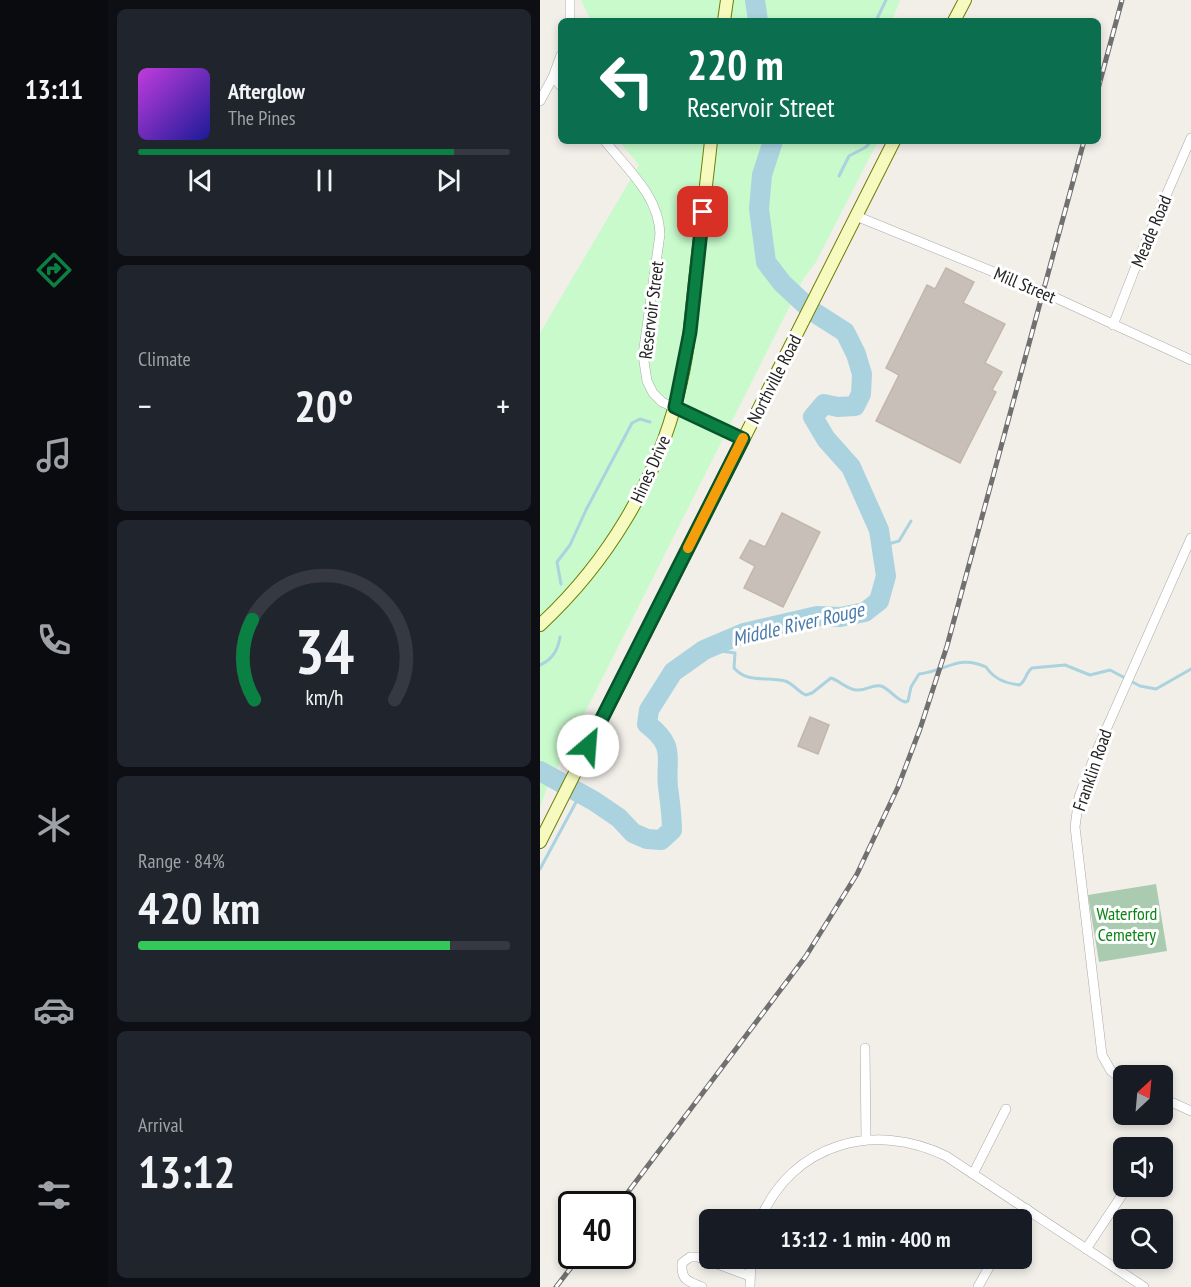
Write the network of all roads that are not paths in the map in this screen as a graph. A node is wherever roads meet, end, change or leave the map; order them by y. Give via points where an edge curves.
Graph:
1 (570, 0) edge
2 (727, 0) edge
3 (965, 0) edge
4 (570, 18) edge
5 (724, 18) edge
6 (956, 18) edge
7 (558, 63) edge
8 (553, 77) junction
9 (558, 83) edge
10 (540, 101) edge
11 (1191, 138) edge
12 (607, 144) edge
13 (711, 144) edge
14 (892, 144) edge
15 (856, 216) junction
16 (1113, 325) junction
17 (1191, 360) edge
18 (675, 407) junction
19 (743, 439) junction
20 (1191, 538) edge
21 (540, 625) edge
22 (540, 842) edge
23 (865, 1048) dead end
24 (1113, 1072) edge
25 (1173, 1103) edge
26 (1006, 1109) dead end
27 (1191, 1111) edge
28 (866, 1139) junction
29 (973, 1174) junction
30 (1121, 1197) edge
31 (766, 1209) edge
32 (1027, 1209) edge
33 (1032, 1212) edge
34 (1086, 1249) junction
35 (750, 1269) edge
36 (988, 1269) edge
37 (750, 1276) junction
38 (702, 1287) edge
39 (750, 1287) edge
40 (978, 1287) edge
41 (1144, 1287) edge

1 - 4 street
2 - 5 street
3 - 6 street
7 - 8 street
8 - 9 street
8 - 10 street
11 - 16 street, Meade Road
12 - 18 street, Reservoir Street via 650,197 657,212 660,234 643,366 653,393
13 - 18 street, Hines Drive via 690,332
14 - 15 street, Northville Road
15 - 16 street, Mill Street via 1043,291
15 - 19 street, Northville Road
16 - 17 street, Mill Street
18 - 19 street, Reservoir Street
18 - 21 street, Hines Drive via 658,454 624,523 581,582
19 - 22 street, Northville Road
20 - 24 street, Franklin Road via 1125,683 1079,797 1075,818 1102,1055
23 - 28 street
25 - 27 street
26 - 29 street
28 - 29 street via 924,1146
28 - 31 street via 828,1150 798,1169
29 - 32 street
30 - 34 street
33 - 34 street
34 - 41 street
35 - 37 street
36 - 40 street
37 - 38 street via 690,1257 682,1263 682,1274 687,1281
37 - 39 street

